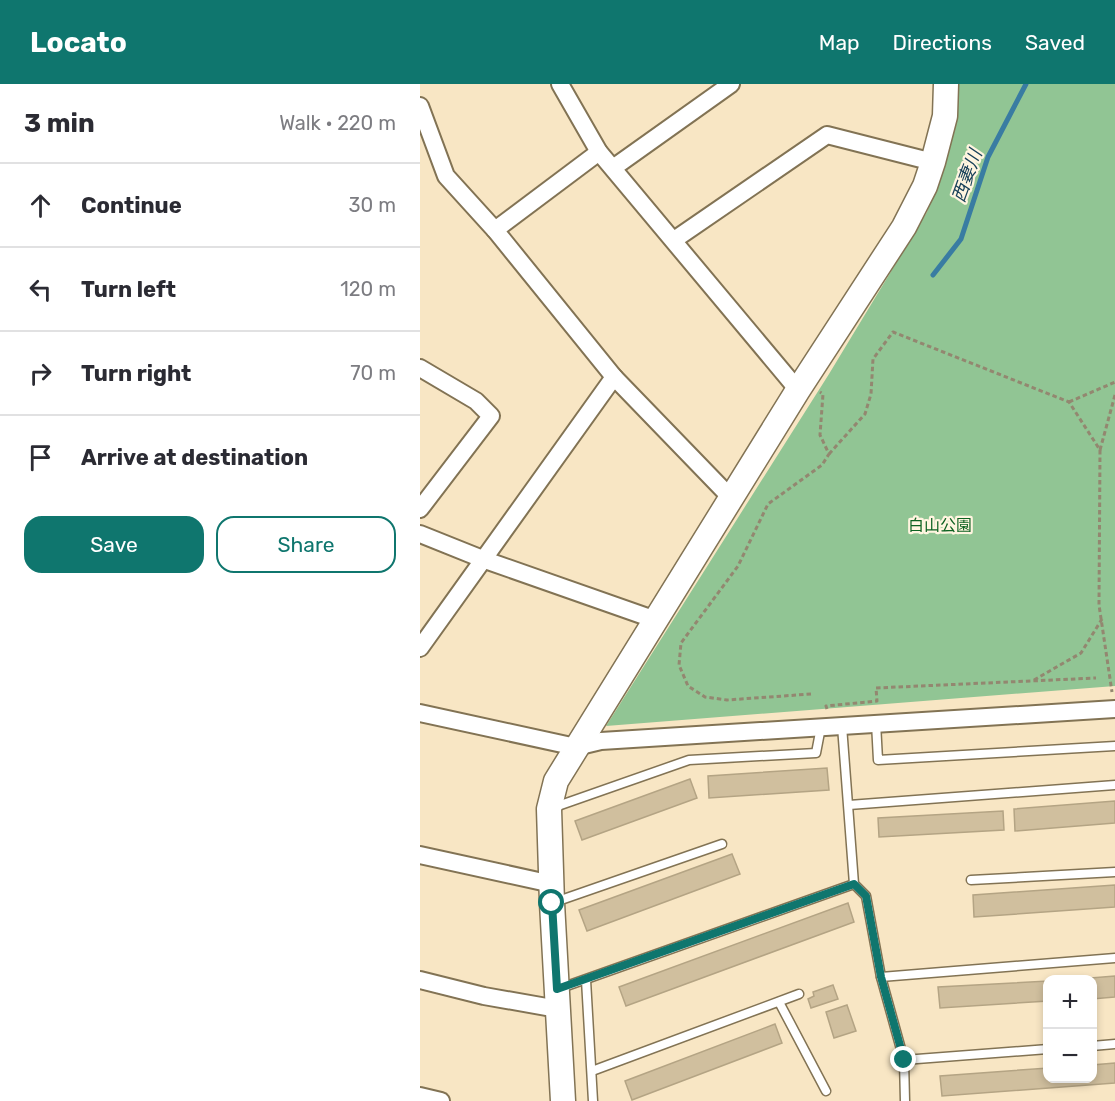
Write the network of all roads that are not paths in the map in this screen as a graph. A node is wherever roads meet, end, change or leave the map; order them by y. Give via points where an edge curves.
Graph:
1 (560, 84) edge
2 (731, 84) edge
3 (946, 84) edge
4 (420, 106) edge
5 (599, 152) junction
6 (933, 162) junction
7 (613, 168) junction
8 (495, 230) junction
9 (674, 240) junction
10 (420, 368) edge
11 (614, 377) junction
12 (801, 386) junction
13 (732, 499) junction
14 (420, 509) edge
15 (420, 534) edge
16 (485, 560) junction
17 (656, 620) junction
18 (420, 648) edge
19 (1115, 709) edge
20 (420, 713) edge
21 (876, 723) junction
22 (831, 726) junction
23 (1115, 746) edge
24 (576, 747) junction
25 (1115, 785) edge
26 (849, 805) junction
27 (549, 809) junction
28 (722, 844) dead end
29 (420, 855) edge
30 (1115, 872) edge
31 (971, 880) dead end
32 (854, 884) junction
33 (552, 894) junction
34 (1115, 958) edge
35 (881, 977) junction
36 (420, 980) edge
37 (586, 980) junction
38 (799, 994) dead end
39 (558, 999) junction
40 (779, 1002) junction
41 (1115, 1044) edge
42 (1097, 1046) edge
43 (1043, 1049) edge
44 (904, 1060) junction
45 (592, 1071) junction
46 (826, 1091) dead end
47 (420, 1096) edge
48 (441, 1101) edge
49 (563, 1101) edge
50 (593, 1101) edge
51 (905, 1101) edge

1 - 5 street
2 - 7 street
3 - 6 street via 945,116
4 - 8 street via 446,176
5 - 7 street
5 - 8 street
6 - 9 street via 827,135
6 - 12 street via 904,227
7 - 9 street
8 - 11 street
9 - 12 street
10 - 14 street via 477,401 491,416
11 - 13 street
11 - 16 street
12 - 13 street
13 - 17 street
15 - 16 street
16 - 17 street
16 - 18 street
17 - 24 street
19 - 21 street
20 - 24 street
21 - 22 street
21 - 23 lane via 878,760
22 - 24 street via 601,741
22 - 26 lane
22 - 27 lane via 816,753 689,760
24 - 27 street via 556,781
25 - 26 lane
26 - 32 lane
27 - 33 street
28 - 33 lane
29 - 33 street
30 - 31 lane
32 - 35 lane via 866,896
32 - 37 lane
33 - 39 street
34 - 35 lane
35 - 44 lane
36 - 39 street via 484,996
37 - 39 lane
37 - 45 lane
38 - 40 lane
39 - 49 street
40 - 45 lane
40 - 46 lane
41 - 42 lane
43 - 44 lane
44 - 51 lane
45 - 50 lane
47 - 48 street

